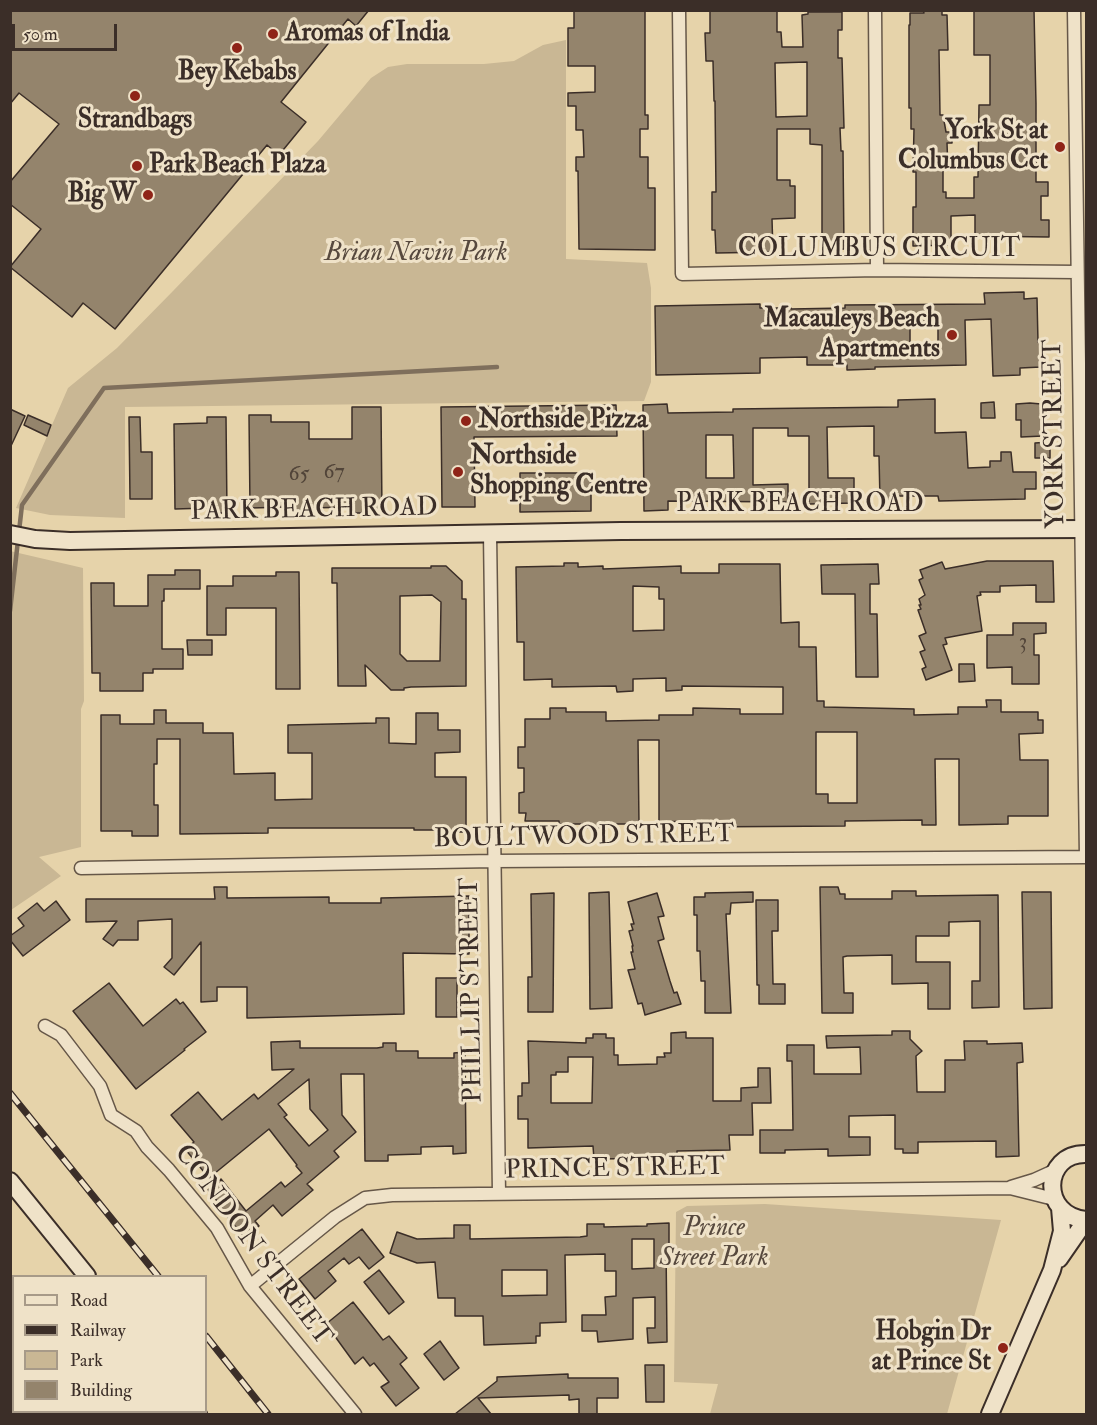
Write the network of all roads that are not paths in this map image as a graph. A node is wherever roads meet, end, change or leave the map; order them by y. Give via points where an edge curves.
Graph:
1 (680, 10) edge
2 (875, 10) edge
3 (1074, 10) edge
4 (877, 270) junction
5 (1077, 272) junction
6 (1083, 530) edge
7 (490, 533) junction
8 (10, 534) edge
9 (1086, 857) edge
10 (494, 861) junction
11 (81, 868) dead end
12 (45, 1026) dead end
13 (1084, 1150) edge
14 (1056, 1170) junction
15 (10, 1181) edge
16 (1010, 1188) junction
17 (499, 1194) junction
18 (1057, 1203) junction
19 (1086, 1220) edge
20 (1052, 1270) junction
21 (86, 1275) edge
22 (250, 1286) junction
23 (354, 1414) edge
24 (990, 1414) edge

1 - 4 street, COLUMBUS CIRCUIT via 682,274
2 - 4 street
3 - 5 street, YORK STREET
4 - 5 street, COLUMBUS CIRCUIT
5 - 6 street, YORK STREET
6 - 7 street, PARK BEACH ROAD
6 - 9 street, YORK STREET
7 - 8 street, PARK BEACH ROAD via 70,541
7 - 10 street, PHILLIP STREET
9 - 10 street, BOULTWOOD STREET
10 - 11 street, BOULTWOOD STREET
10 - 17 street, PHILLIP STREET
12 - 22 street, CONDON STREET via 61,1035 100,1086 111,1115 136,1131 217,1228
13 - 14 street
14 - 16 street, PRINCE STREET
14 - 18 street via 1052,1189
15 - 21 street
16 - 17 street, PRINCE STREET
16 - 18 street, PRINCE STREET
17 - 22 street, PRINCE STREET via 365,1198 335,1217
18 - 19 street via 1067,1215
18 - 20 street via 1062,1231
19 - 20 street
20 - 24 street
22 - 23 street, CONDON STREET

